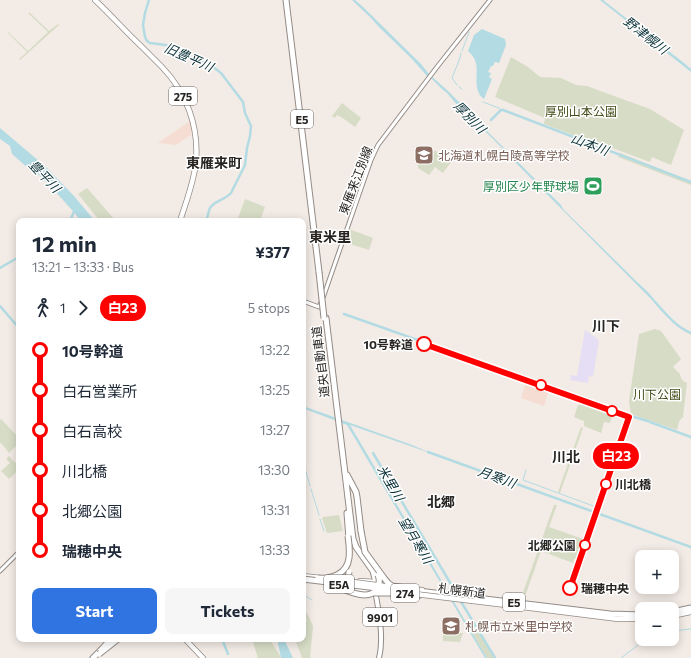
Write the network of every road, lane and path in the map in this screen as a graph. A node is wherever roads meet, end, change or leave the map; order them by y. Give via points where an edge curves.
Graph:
1 (97, 0) edge
2 (287, 0) edge
3 (489, 1) edge
4 (182, 218) edge
5 (306, 302) edge
6 (344, 470) junction
7 (348, 507) junction
8 (361, 532) junction
9 (348, 534) junction
10 (16, 556) edge
11 (0, 572) edge
12 (306, 579) edge
13 (306, 579) edge
14 (306, 579) edge
15 (306, 580) edge
16 (338, 581) junction
17 (330, 582) junction
18 (375, 587) junction
19 (425, 590) junction
20 (416, 591) junction
21 (426, 596) junction
22 (473, 598) junction
23 (690, 609) edge
24 (607, 611) joint
25 (679, 611) edge
26 (635, 615) edge
27 (635, 616) edge
28 (635, 617) edge
29 (618, 619) joint
30 (112, 642) edge
31 (188, 642) edge
32 (96, 657) edge
33 (203, 658) edge
34 (380, 658) edge

1 - 4 highway, 275 via 163,68 178,86 188,105 196,136 196,162
2 - 6 highway, 道央自動車道 / E5, bridge
3 - 5 main road, 東雁来江別線 via 374,152 319,307
6 - 7 highway, E5
6 - 8 highway, E5 via 356,492
7 - 9 highway, E5
7 - 18 highway via 355,545 372,568
8 - 15 highway, bridge via 364,553 379,578 374,592 362,595
8 - 20 highway, E5, bridge via 365,552 388,583
9 - 12 highway, bridge via 349,558 343,571 331,578
9 - 20 highway, E5, bridge via 351,553 348,579 353,588 367,593
10 - 11 main road
13 - 17 highway, 札幌新道 / 274
14 - 18 highway, E5A, bridge
16 - 17 highway, 札幌新道 / 274
16 - 18 highway
16 - 19 highway, 札幌新道 / 274, bridge
16 - 21 highway, 札幌新道 / 274, bridge
17 - 18 highway
18 - 20 highway, E5A, bridge
18 - 21 highway, bridge via 407,595
18 - 34 main road, 9901 via 383,641
19 - 20 highway
19 - 22 highway, 札幌新道 / 274
20 - 27 highway, E5, bridge
21 - 22 highway, 札幌新道 / 274, bridge
22 - 24 highway, 札幌新道 / 274
22 - 29 highway, 札幌新道 / 274
23 - 25 highway
24 - 26 highway
28 - 29 highway
30 - 32 highway, bridge
31 - 33 highway

